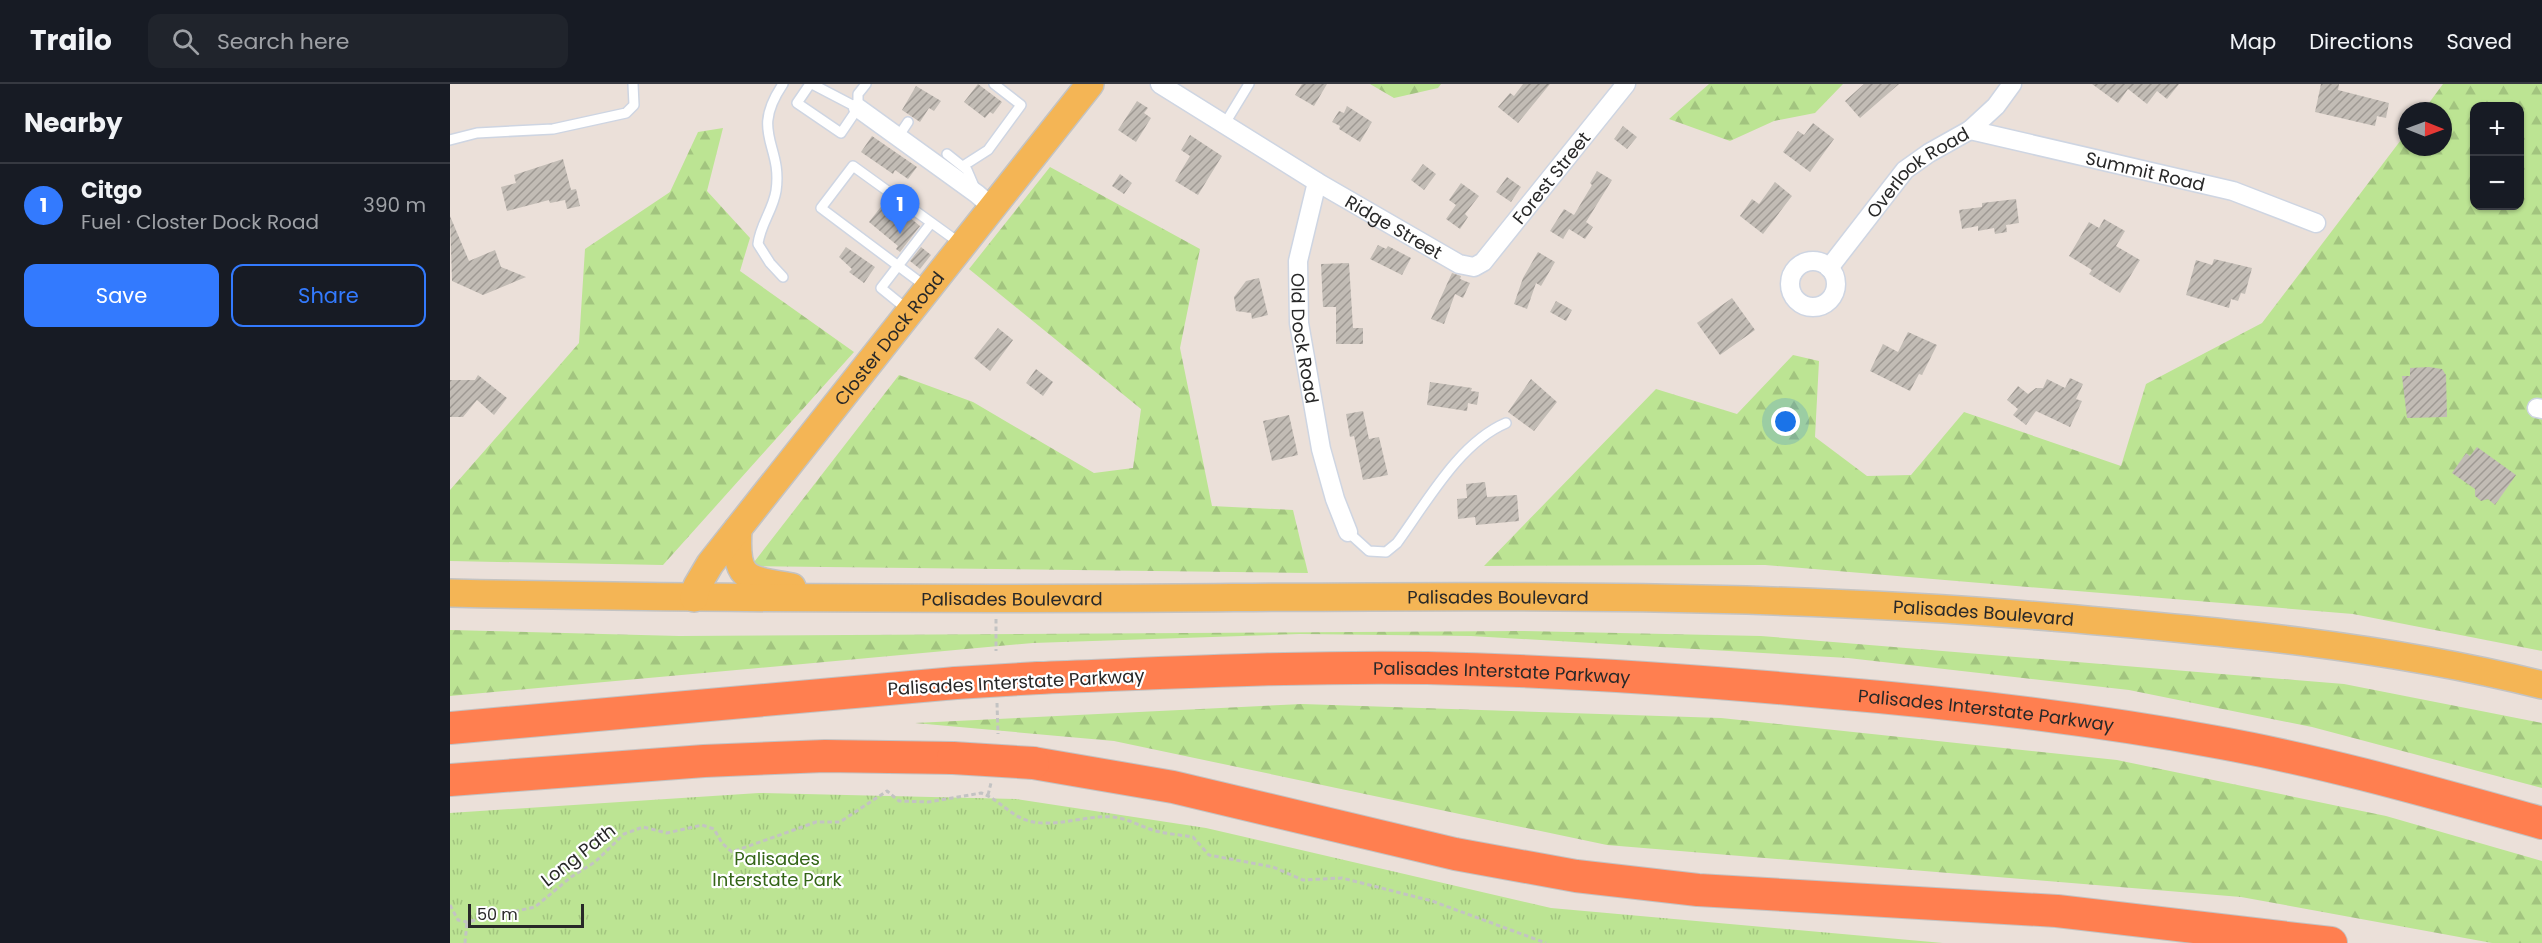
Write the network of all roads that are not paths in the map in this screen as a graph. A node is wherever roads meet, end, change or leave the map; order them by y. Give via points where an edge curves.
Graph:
1 (633, 84) edge
2 (783, 84) edge
3 (811, 84) edge
4 (866, 84) edge
5 (994, 84) edge
6 (1090, 84) edge
7 (1160, 84) edge
8 (1249, 84) edge
9 (1626, 84) edge
10 (2012, 84) edge
11 (858, 108) junction
12 (1224, 125) junction
13 (1970, 130) junction
14 (450, 140) edge
15 (947, 154) dead end
16 (963, 166) junction
17 (1317, 182) junction
18 (985, 201) junction
19 (931, 223) junction
20 (2316, 223) dead end
21 (963, 246) junction
22 (897, 266) junction
23 (1474, 267) joint
24 (1829, 268) dead end
25 (783, 277) dead end
26 (928, 289) junction
27 (910, 312) junction
28 (1506, 423) dead end
29 (738, 529) junction
30 (1348, 532) joint
31 (450, 593) edge
32 (694, 598) junction
33 (867, 599) junction
34 (2542, 685) edge
35 (450, 728) edge
36 (450, 780) edge
37 (2542, 823) edge
38 (2331, 943) edge

1 - 14 lane via 634,105 626,113 553,129 477,133
2 - 25 lane via 767,112 777,181 758,244
3 - 11 lane
3 - 11 lane via 797,104 841,133
4 - 11 lane via 858,94
5 - 16 lane via 1021,105 988,150
6 - 18 main road, Closter Dock Road
7 - 12 street
8 - 12 lane
9 - 23 street, Forest Street via 1483,262
10 - 13 street, Overlook Road
11 - 18 street via 903,129
12 - 17 street
13 - 20 street, Summit Road via 2233,191
13 - 24 street, Overlook Road via 1905,170
15 - 16 lane
16 - 18 lane
17 - 23 street, Ridge Street via 1459,264
17 - 30 street, Old Dock Road via 1298,261 1299,323 1321,449
18 - 21 main road, Closter Dock Road
19 - 21 lane
19 - 22 lane
19 - 22 lane via 853,166 821,208
21 - 26 main road, Closter Dock Road
22 - 26 lane
22 - 27 lane via 881,288
26 - 27 main road, Closter Dock Road
27 - 29 main road, Closter Dock Road
28 - 30 lane via 1477,440 1457,461 1397,543 1386,552 1369,551
29 - 32 main road, Closter Dock Road via 702,576
29 - 33 main road via 737,560 753,579
31 - 32 main road, Palisades Boulevard
32 - 33 main road, Palisades Boulevard
33 - 34 main road, Palisades Boulevard via 1514,595 1917,607 2353,648
35 - 37 highway, Palisades Interstate Parkway, bridge via 1038,678 1263,669 1426,668 1621,676 1923,700 2082,720 2219,742 2368,775
36 - 38 highway, bridge via 825,756 1033,763 1173,788 1455,854 1576,876 1698,890 2057,911

